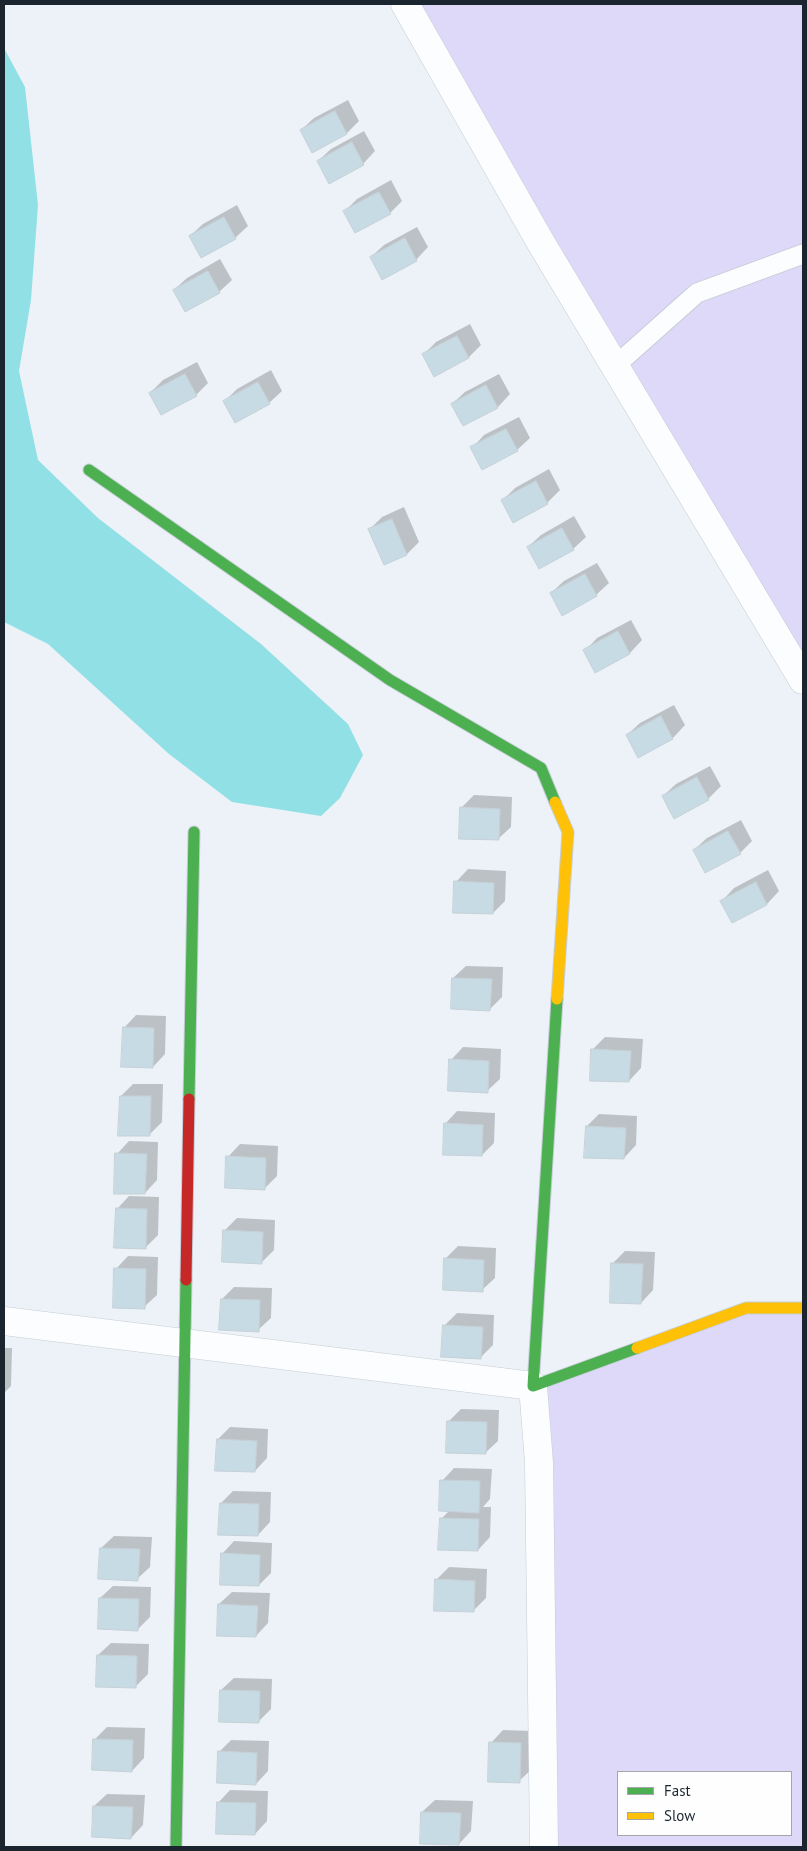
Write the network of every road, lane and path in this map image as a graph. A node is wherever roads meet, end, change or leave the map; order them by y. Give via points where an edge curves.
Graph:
1 (405, 4) edge
2 (803, 254) edge
3 (614, 366) junction
4 (90, 470) dead end
5 (803, 680) edge
6 (194, 832) dead end
7 (803, 1308) edge
8 (4, 1321) edge
9 (184, 1344) junction
10 (533, 1386) junction
11 (176, 1847) edge
12 (544, 1847) edge

1 - 3 street
2 - 3 lane via 697,293
3 - 5 street
4 - 10 street via 390,680 541,768 568,832
6 - 9 street
7 - 10 street via 746,1308
8 - 9 street
9 - 10 street
9 - 11 street
10 - 12 street via 539,1463

